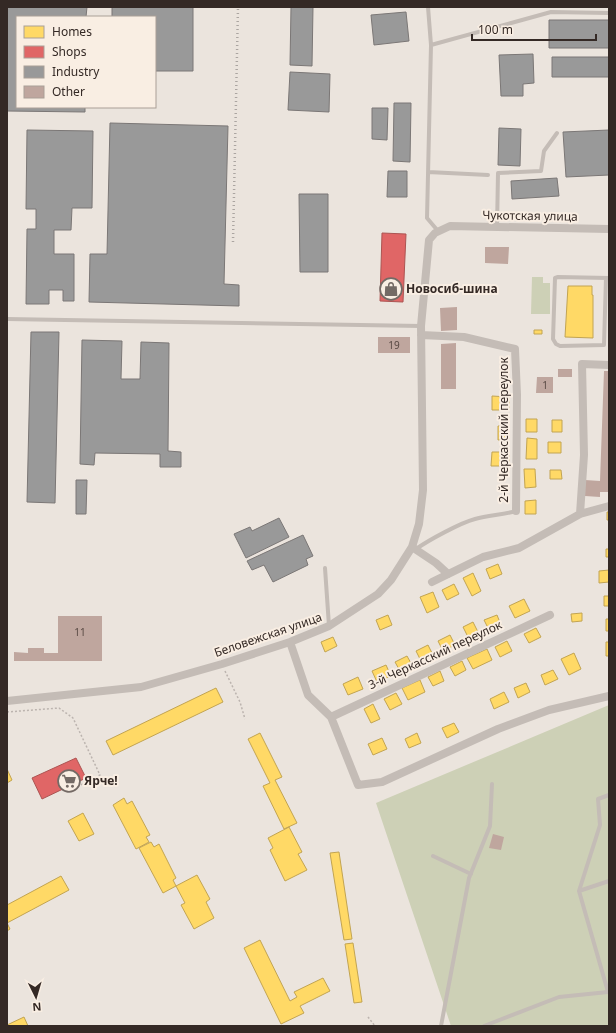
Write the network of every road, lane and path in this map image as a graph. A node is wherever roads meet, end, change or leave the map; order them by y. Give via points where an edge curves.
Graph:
1 (428, 7) edge
2 (576, 7) edge
3 (576, 12) junction
4 (609, 13) edge
5 (430, 45) junction
6 (557, 133) dead end
7 (428, 172) junction
8 (488, 175) dead end
9 (496, 228) junction
10 (609, 229) edge
11 (438, 231) junction
12 (607, 278) edge
13 (7, 319) edge
14 (421, 326) junction
15 (421, 335) junction
16 (609, 365) edge
17 (609, 506) edge
18 (516, 511) joint
19 (580, 514) junction
20 (414, 548) junction
21 (324, 568) dead end
22 (448, 574) junction
23 (432, 582) dead end
24 (550, 615) dead end
25 (329, 626) junction
26 (290, 642) junction
27 (228, 677) dead end
28 (609, 696) edge
29 (7, 701) edge
30 (7, 712) edge
31 (332, 717) junction
32 (246, 719) dead end
33 (492, 784) dead end
34 (67, 792) dead end
35 (609, 795) edge
36 (433, 856) dead end
37 (471, 874) junction
38 (609, 881) edge
39 (580, 891) junction
40 (368, 1017) dead end
41 (376, 1026) edge
42 (441, 1026) edge
43 (484, 1026) edge

1 - 5 lane
2 - 3 lane
3 - 4 lane
3 - 5 lane via 551,12
5 - 7 lane
6 - 9 lane via 544,151 541,172 498,173
7 - 8 lane
7 - 11 lane via 427,218
9 - 10 street, Чукотская улица
9 - 11 street, Чукотская улица via 450,226
11 - 14 street, Беловежская улица via 429,240 428,245
12 - 12 lane via 555,278 553,339 556,344 604,346
13 - 14 lane
14 - 15 street, Беловежская улица
15 - 18 street, 2-й Черкасский переулок via 464,337 515,349
15 - 20 street, Беловежская улица via 423,490
16 - 19 street via 582,364 584,455
17 - 19 street
18 - 20 lane via 475,519
19 - 22 street via 519,548 482,557
20 - 22 street
20 - 25 street, Беловежская улица via 378,594
21 - 25 lane
22 - 23 street
24 - 31 street, 3-й Черкасский переулок
25 - 26 street, Беловежская улица
26 - 29 street, Беловежская улица via 141,686
26 - 31 street via 308,695
27 - 32 path
28 - 31 street via 549,710 498,729 382,782 358,785
30 - 34 path via 59,708 73,718 100,775
33 - 37 lane via 490,826
35 - 39 lane via 598,799 600,825
36 - 37 lane
37 - 42 lane
38 - 39 lane
39 - 43 lane via 604,969 608,992 559,997
40 - 41 path

